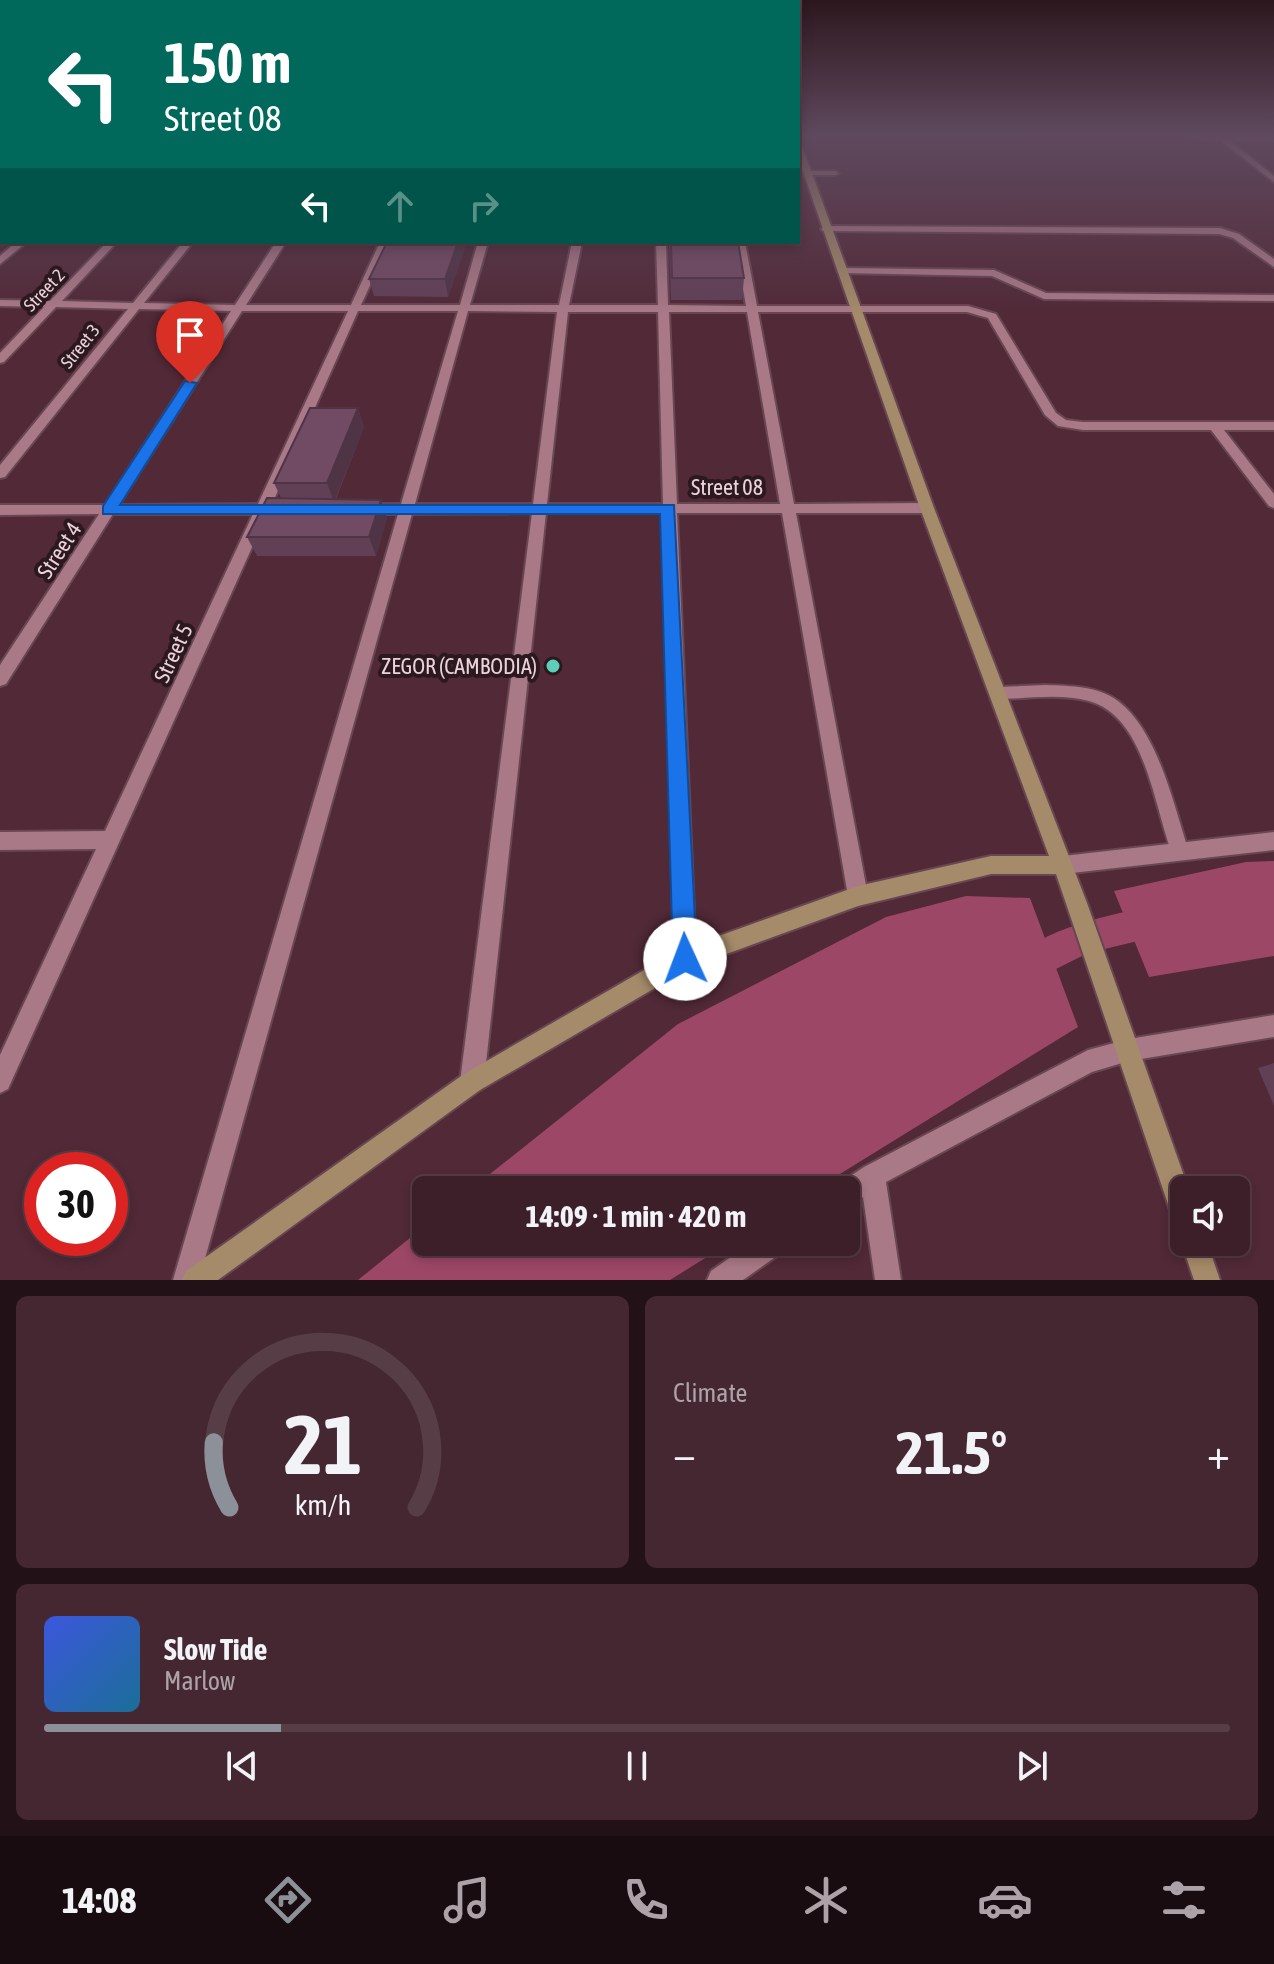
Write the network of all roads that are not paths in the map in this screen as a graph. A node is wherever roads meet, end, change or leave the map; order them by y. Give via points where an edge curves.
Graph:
1 (815, 197) edge
2 (826, 229) junction
3 (20, 244) edge
4 (110, 244) edge
5 (186, 244) edge
6 (280, 244) edge
7 (384, 244) edge
8 (482, 244) edge
9 (577, 244) edge
10 (661, 244) edge
11 (740, 244) edge
12 (0, 261) edge
13 (1274, 264) edge
14 (845, 271) junction
15 (1274, 298) edge
16 (0, 303) edge
17 (52, 305) junction
18 (136, 306) junction
19 (239, 308) junction
20 (355, 308) junction
21 (858, 308) junction
22 (463, 309) junction
23 (563, 309) junction
24 (661, 309) junction
25 (750, 309) junction
26 (0, 360) edge
27 (1215, 426) junction
28 (1274, 426) edge
29 (0, 474) edge
30 (1274, 503) edge
31 (927, 508) junction
32 (263, 509) junction
33 (292, 509) edge
34 (350, 509) edge
35 (409, 509) junction
36 (540, 509) junction
37 (668, 509) junction
38 (787, 509) junction
39 (0, 510) edge
40 (109, 510) junction
41 (0, 679) edge
42 (997, 693) junction
43 (111, 840) junction
44 (0, 841) edge
45 (1274, 841) edge
46 (1180, 852) junction
47 (1063, 865) junction
48 (858, 896) junction
49 (685, 959) junction
50 (1274, 1026) edge
51 (1129, 1050) junction
52 (0, 1081) edge
53 (472, 1082) junction
54 (873, 1176) junction
55 (1172, 1176) edge
56 (860, 1185) edge
57 (755, 1256) edge
58 (1199, 1256) edge
59 (186, 1280) edge
60 (195, 1280) edge
61 (720, 1280) edge
62 (888, 1280) edge
63 (1207, 1280) edge

1 - 2 street
2 - 13 street via 1220,231 1236,236
2 - 14 street
3 - 12 street
4 - 17 street, Street 2
5 - 18 street, Street 3
6 - 19 street, Street 4
7 - 20 street, Street 5
8 - 22 street
9 - 23 street
10 - 24 street
11 - 25 street
14 - 15 street via 994,273 1044,296
14 - 21 street
16 - 17 street
17 - 18 street
17 - 26 street, Street 2
18 - 19 street
18 - 29 street, Street 3
19 - 20 street
19 - 40 street, Street 4
20 - 22 street
20 - 32 street, Street 5
21 - 25 street
21 - 27 street via 987,313 1051,415 1062,423
21 - 31 street
22 - 23 street
22 - 35 street
23 - 24 street
23 - 36 street
24 - 25 street
24 - 37 street
25 - 38 street
27 - 28 street
27 - 30 street
31 - 38 street, Street 08
31 - 42 street
32 - 33 street
32 - 40 street
32 - 43 street, Street 5
34 - 35 street, Street 08
35 - 36 street, Street 08
35 - 59 street
36 - 37 street, Street 08
36 - 53 street
37 - 38 street, Street 08
37 - 49 street
38 - 48 street
39 - 40 street
40 - 41 street, Street 4
42 - 46 lane via 1074,693 1097,697 1122,712 1143,743
42 - 47 street
43 - 44 street
43 - 52 street, Street 5
45 - 46 street
46 - 47 street
47 - 48 street via 991,865
47 - 51 street
48 - 49 street
49 - 53 street
50 - 51 street
51 - 54 street via 1088,1062
51 - 55 street
53 - 60 street
54 - 56 street
54 - 62 street
57 - 61 street
58 - 63 street

